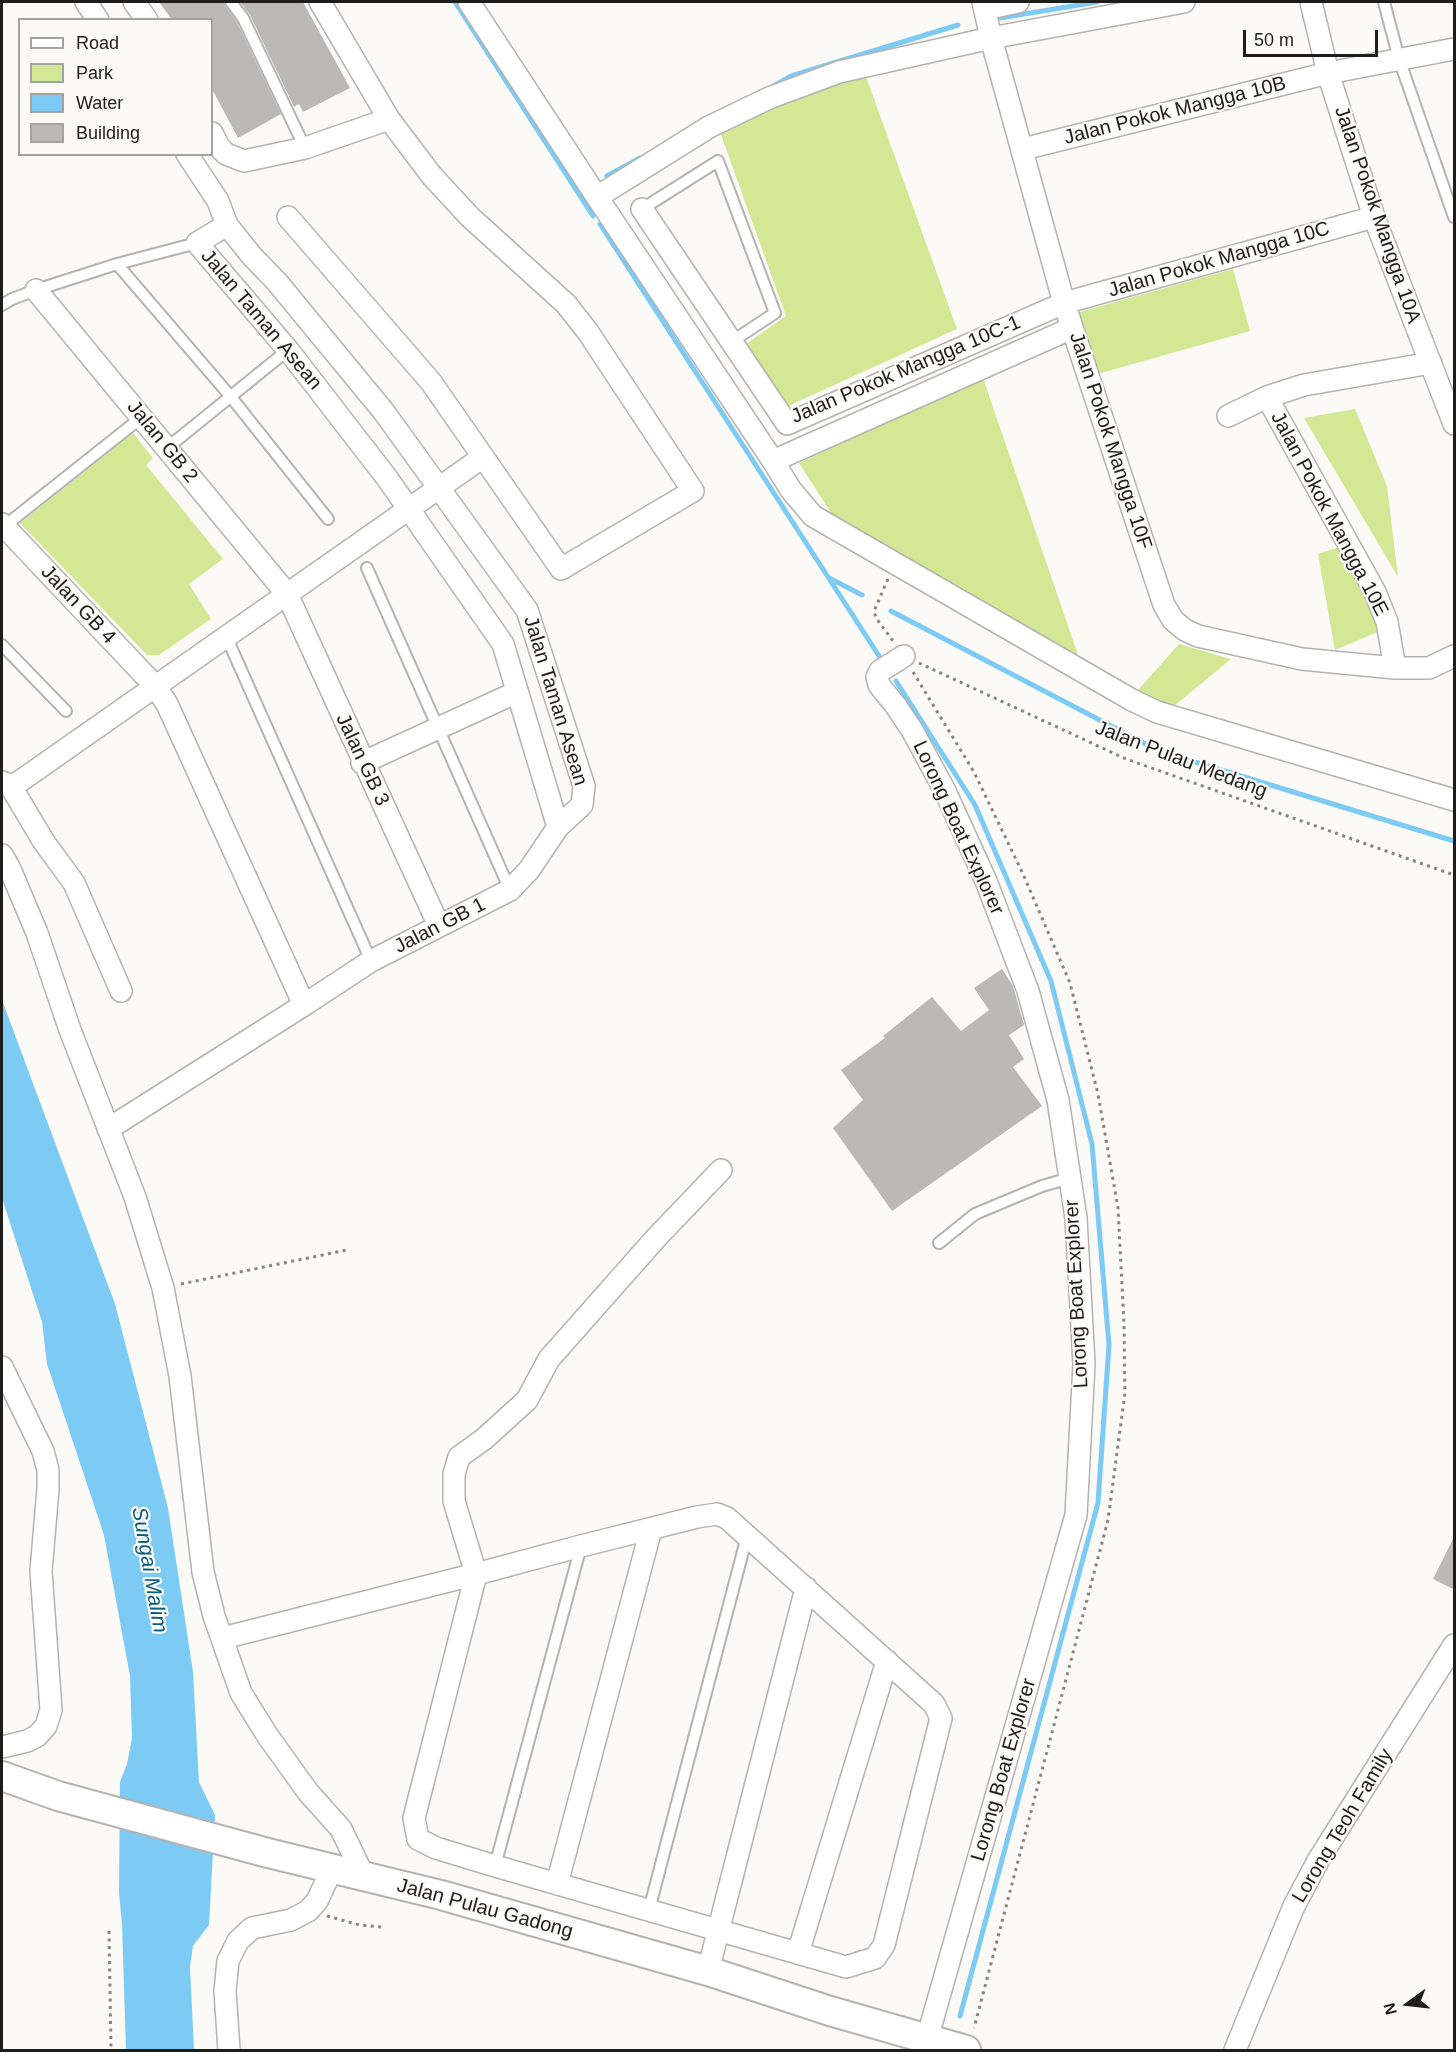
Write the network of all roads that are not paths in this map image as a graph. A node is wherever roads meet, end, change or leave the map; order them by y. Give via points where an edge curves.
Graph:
1 (86, 2) edge
2 (135, 2) edge
3 (231, 2) edge
4 (320, 2) edge
5 (470, 2) edge
6 (1018, 2) edge
7 (1184, 2) edge
8 (1311, 2) edge
9 (1384, 2) edge
10 (984, 5) edge
11 (97, 18) edge
12 (146, 18) edge
13 (991, 38) junction
14 (1455, 49) edge
15 (1399, 59) junction
16 (1328, 73) junction
17 (389, 119) junction
18 (213, 135) edge
19 (305, 148) junction
20 (1023, 149) junction
21 (188, 156) edge
22 (597, 197) junction
23 (642, 209) joint
24 (288, 217) dead end
25 (1374, 217) junction
26 (1455, 217) edge
27 (227, 225) junction
28 (197, 243) junction
29 (117, 264) junction
30 (36, 290) junction
31 (1064, 303) junction
32 (2, 305) edge
33 (1072, 328) junction
34 (731, 342) junction
35 (288, 350) junction
36 (1431, 363) junction
37 (231, 397) junction
38 (1267, 397) junction
39 (1228, 416) dead end
40 (142, 417) junction
41 (1455, 424) edge
42 (167, 448) junction
43 (483, 457) junction
44 (773, 461) junction
45 (439, 488) junction
46 (409, 509) junction
47 (328, 519) dead end
48 (2, 526) edge
49 (367, 568) dead end
50 (286, 594) junction
51 (226, 636) junction
52 (2, 645) edge
53 (904, 656) road end
54 (1455, 657) edge
55 (1395, 668) junction
56 (155, 686) junction
57 (517, 692) junction
58 (66, 711) dead end
59 (437, 729) junction
60 (362, 763) junction
61 (6, 784) edge
62 (1455, 800) edge
63 (558, 827) junction
64 (2, 855) edge
65 (510, 890) junction
66 (439, 926) junction
67 (371, 961) junction
68 (121, 991) dead end
69 (304, 1005) junction
70 (108, 1129) junction
71 (721, 1170) dead end
72 (1070, 1178) junction
73 (939, 1243) dead end
74 (2, 1367) edge
75 (651, 1529) junction
76 (748, 1535) junction
77 (581, 1546) junction
78 (476, 1574) junction
79 (806, 1588) junction
80 (223, 1638) junction
81 (1455, 1645) edge
82 (886, 1661) junction
83 (2, 1747) edge
84 (2, 1776) edge
85 (495, 1866) junction
86 (332, 1869) junction
87 (364, 1876) junction
88 (557, 1884) junction
89 (649, 1910) junction
90 (718, 1930) junction
91 (798, 1953) junction
92 (708, 1971) junction
93 (927, 2039) junction
94 (970, 2039) edge
95 (228, 2050) edge
96 (1235, 2050) edge

1 - 11 street
2 - 12 street
3 - 19 lane via 243,18
4 - 17 street
5 - 22 street
6 - 10 street
7 - 13 street
8 - 16 street, Jalan Pokok Mangga 10A
9 - 15 lane
10 - 13 street, Jalan Pokok Mangga 10F
13 - 20 street, Jalan Pokok Mangga 10F
13 - 22 street via 839,72 769,98 709,127
14 - 15 street, Jalan Pokok Mangga 10B
15 - 16 street, Jalan Pokok Mangga 10B
15 - 26 lane
16 - 20 street, Jalan Pokok Mangga 10B
16 - 25 street, Jalan Pokok Mangga 10A
17 - 19 street
17 - 43 street via 432,176 470,217 566,304 693,491 561,569
18 - 19 street via 219,147 244,161
20 - 31 street, Jalan Pokok Mangga 10F
21 - 27 street, Jalan Taman Asean via 218,201
22 - 44 street
23 - 34 street, Jalan Pokok Mangga 10C-1
23 - 34 lane via 718,161 775,313
24 - 43 street via 431,382
25 - 31 street, Jalan Pokok Mangga 10C
25 - 36 street, Jalan Pokok Mangga 10A
27 - 28 street, Jalan Taman Asean
27 - 45 street, Jalan Taman Asean via 384,412
28 - 29 lane
28 - 35 street, Jalan Taman Asean
29 - 30 lane
29 - 37 lane
30 - 32 lane
30 - 40 street, Jalan GB 2
31 - 33 street, Jalan Pokok Mangga 10F
31 - 34 street, Jalan Pokok Mangga 10C-1 via 787,424
33 - 44 street
33 - 55 street, Jalan Pokok Mangga 10F via 1164,605 1173,620 1198,636 1302,659
35 - 37 lane
35 - 46 street, Jalan Taman Asean
36 - 38 street via 1304,385
36 - 41 street, Jalan Pokok Mangga 10A
37 - 42 lane
37 - 47 lane
38 - 39 street
38 - 55 street, Jalan Pokok Mangga 10E via 1375,592 1387,622
40 - 42 street, Jalan GB 2
40 - 48 lane
42 - 50 street, Jalan GB 2
43 - 45 street
44 - 62 street via 813,516 1132,700 1157,712
45 - 46 street
45 - 63 street, Jalan Taman Asean via 527,610 534,628 584,786 582,805
46 - 50 street
46 - 57 street, Jalan Taman Asean via 503,644
48 - 56 street, Jalan GB 4
49 - 59 lane
50 - 51 street
50 - 60 street, Jalan GB 3
51 - 56 street
51 - 67 lane
52 - 58 lane
53 - 72 street, Lorong Boat Explorer via 880,671 879,685 912,730 944,789 994,903 1031,1002 1058,1100
54 - 55 street via 1429,668
56 - 61 street via 16,784
56 - 69 street, Jalan GB 4 via 167,704
57 - 59 street
57 - 63 street, Jalan Taman Asean
59 - 60 street
59 - 65 lane
60 - 66 street, Jalan GB 3
61 - 68 street via 74,884
63 - 65 street, Jalan GB 1
64 - 70 street via 37,933
65 - 66 street, Jalan GB 1
66 - 67 street, Jalan GB 1
67 - 69 street, Jalan GB 1
69 - 70 street, Jalan GB 1
70 - 80 street via 135,1197 163,1288 180,1376 203,1572
71 - 78 street via 549,1359 526,1400 459,1457 454,1474 454,1501
72 - 73 lane via 975,1215
72 - 93 street, Lorong Boat Explorer via 1084,1364 1076,1515
74 - 83 street via 43,1451 48,1470 40,1571 51,1710 38,1736
75 - 76 street via 717,1514
75 - 77 street
75 - 88 street
76 - 79 street
76 - 89 lane
77 - 78 street
77 - 85 lane
78 - 80 street
78 - 85 street via 414,1818 418,1839
79 - 82 street
79 - 90 street
80 - 87 street via 241,1693 308,1792 341,1829
81 - 96 street, Lorong Teoh Family via 1319,1859 1294,1906
82 - 91 street
82 - 91 street via 934,1704 941,1718 884,1945 875,1958 846,1967
84 - 86 main road, Jalan Pulau Gadong via 58,1796
85 - 88 street
86 - 87 main road, Jalan Pulau Gadong
86 - 95 street via 308,1911 291,1920 252,1929 238,1941 228,1961 225,1991
87 - 92 main road, Jalan Pulau Gadong
88 - 89 street
89 - 90 street
90 - 91 street
90 - 92 street
92 - 93 main road, Jalan Pulau Gadong
93 - 94 main road, Jalan Pulau Gadong

